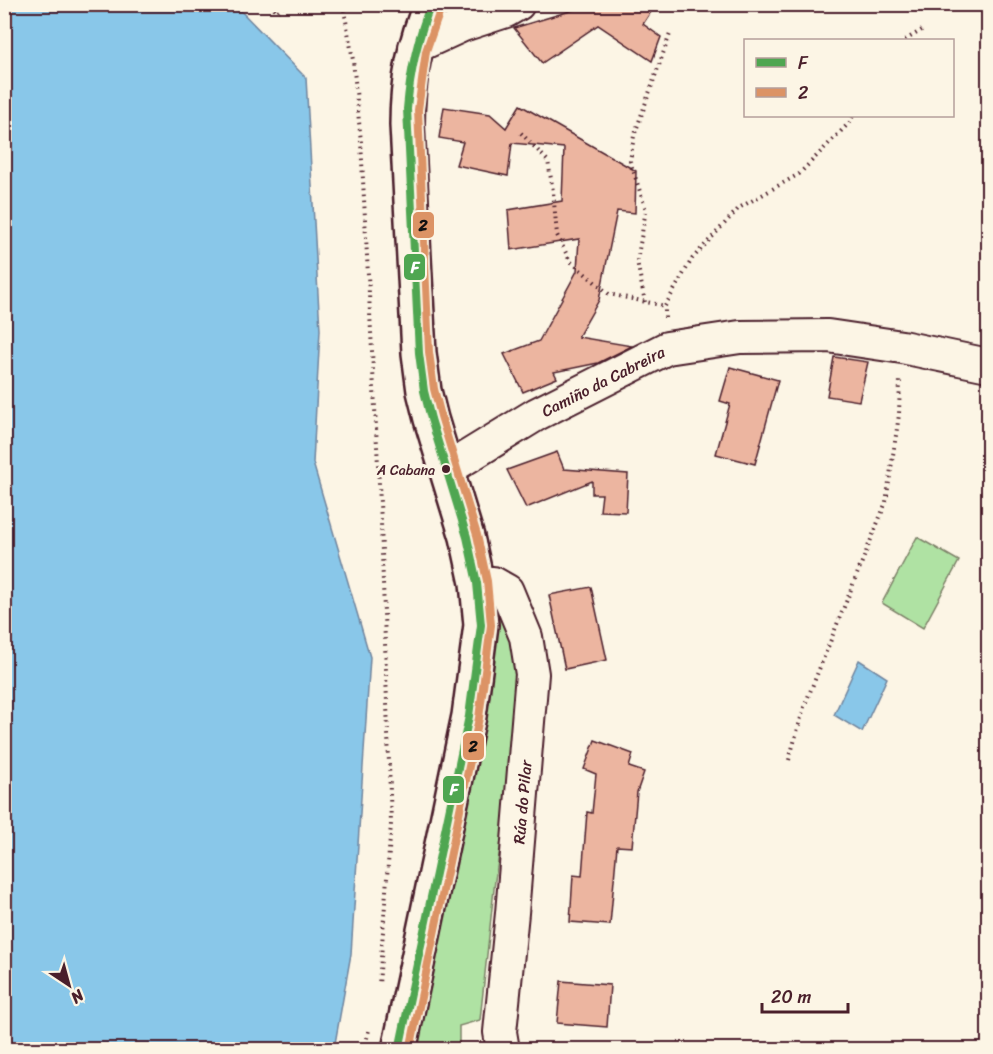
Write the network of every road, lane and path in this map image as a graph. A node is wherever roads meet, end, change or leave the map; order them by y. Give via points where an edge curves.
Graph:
1 (270, 4) edge
2 (286, 4) edge
3 (343, 4) edge
4 (431, 4) edge
5 (518, 4) edge
6 (922, 30) dead end
7 (670, 34) dead end
8 (908, 39) edge
9 (415, 47) junction
10 (852, 117) edge
11 (521, 134) dead end
12 (645, 302) junction
13 (665, 306) junction
14 (902, 347) junction
15 (667, 348) junction
16 (988, 365) edge
17 (446, 470) junction
18 (477, 584) junction
19 (789, 760) dead end
20 (378, 995) dead end
21 (370, 1028) dead end
22 (364, 1050) edge
23 (399, 1050) edge
24 (503, 1050) edge

1 - 2 path via 277,12
3 - 20 path via 361,142 381,522 391,824
4 - 9 main road
5 - 9 street
6 - 8 path
7 - 12 path via 634,136 630,161 646,210 637,261
9 - 17 main road via 406,125 419,352
10 - 13 path via 799,174 739,208 692,259
11 - 12 path via 548,161 557,235 570,261 609,294
12 - 13 path
13 - 15 path
14 - 15 street, Camiño da Cabreira via 828,336 740,337
14 - 16 street, Camiño da Cabreira
14 - 19 path via 899,415 886,502 804,707
15 - 17 street, Camiño da Cabreira via 537,414
17 - 18 main road
18 - 23 main road via 481,625 469,716
18 - 24 street, Rúa do Pilar via 493,583 507,591 526,637 532,674 500,1032
21 - 22 path

